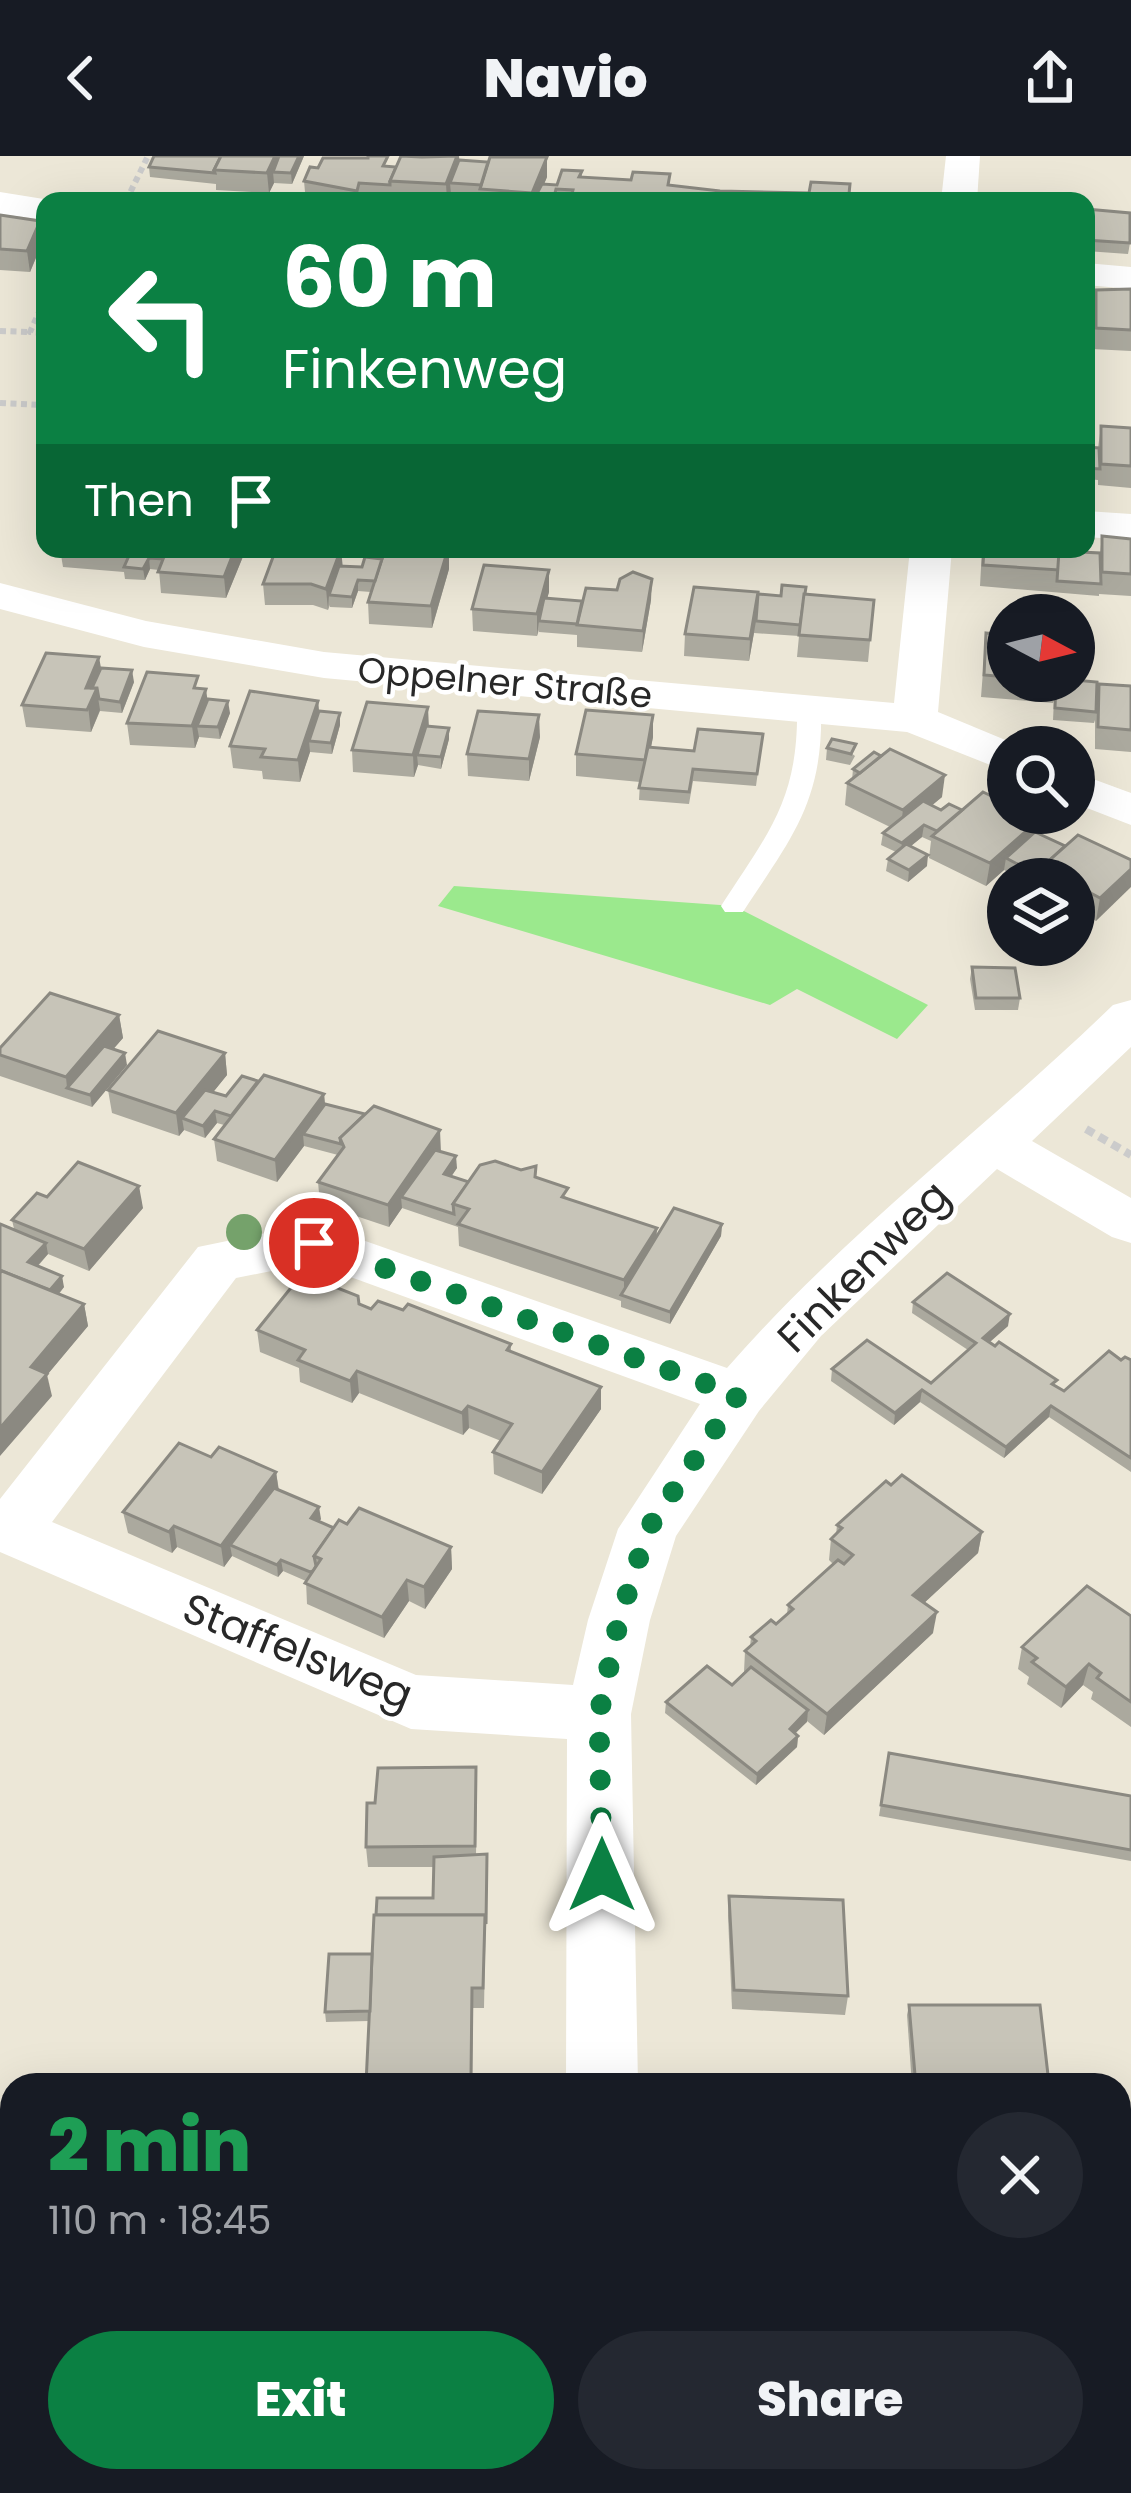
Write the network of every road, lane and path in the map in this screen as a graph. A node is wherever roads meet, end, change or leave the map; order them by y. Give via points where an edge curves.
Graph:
1 (148, 156) edge
2 (964, 156) edge
3 (131, 192) edge
4 (960, 192) edge
5 (0, 203) edge
6 (36, 208) edge
7 (1095, 275) edge
8 (1131, 278) edge
9 (36, 319) edge
10 (0, 331) edge
11 (30, 332) junction
12 (36, 332) edge
13 (0, 403) edge
14 (36, 405) edge
15 (1095, 525) edge
16 (1131, 527) edge
17 (931, 558) edge
18 (0, 596) edge
19 (808, 706) junction
20 (915, 719) junction
21 (987, 749) edge
22 (1095, 795) edge
23 (1131, 810) edge
24 (734, 906) dead end
25 (1131, 1017) edge
26 (994, 1144) junction
27 (1131, 1223) edge
28 (738, 1395) junction
29 (5, 1529) edge
30 (599, 1714) junction
31 (602, 2073) edge

1 - 3 path
2 - 4 street
5 - 6 street
7 - 8 street
9 - 11 path
10 - 11 path
11 - 12 path
13 - 14 path
15 - 16 street
17 - 20 street
18 - 19 street, Oppelner Straße via 144,634 324,665
19 - 20 street, Oppelner Straße
19 - 24 lane via 810,740 794,815
20 - 21 street, Oppelner Straße
22 - 23 street
25 - 26 street, Finkenweg
26 - 27 street
26 - 28 street, Finkenweg via 801,1321
28 - 29 street, Staffelsweg via 314,1243 218,1262
28 - 30 street, Finkenweg via 648,1529
29 - 30 street, Staffelsweg via 411,1702
30 - 31 street, Finkenweg

